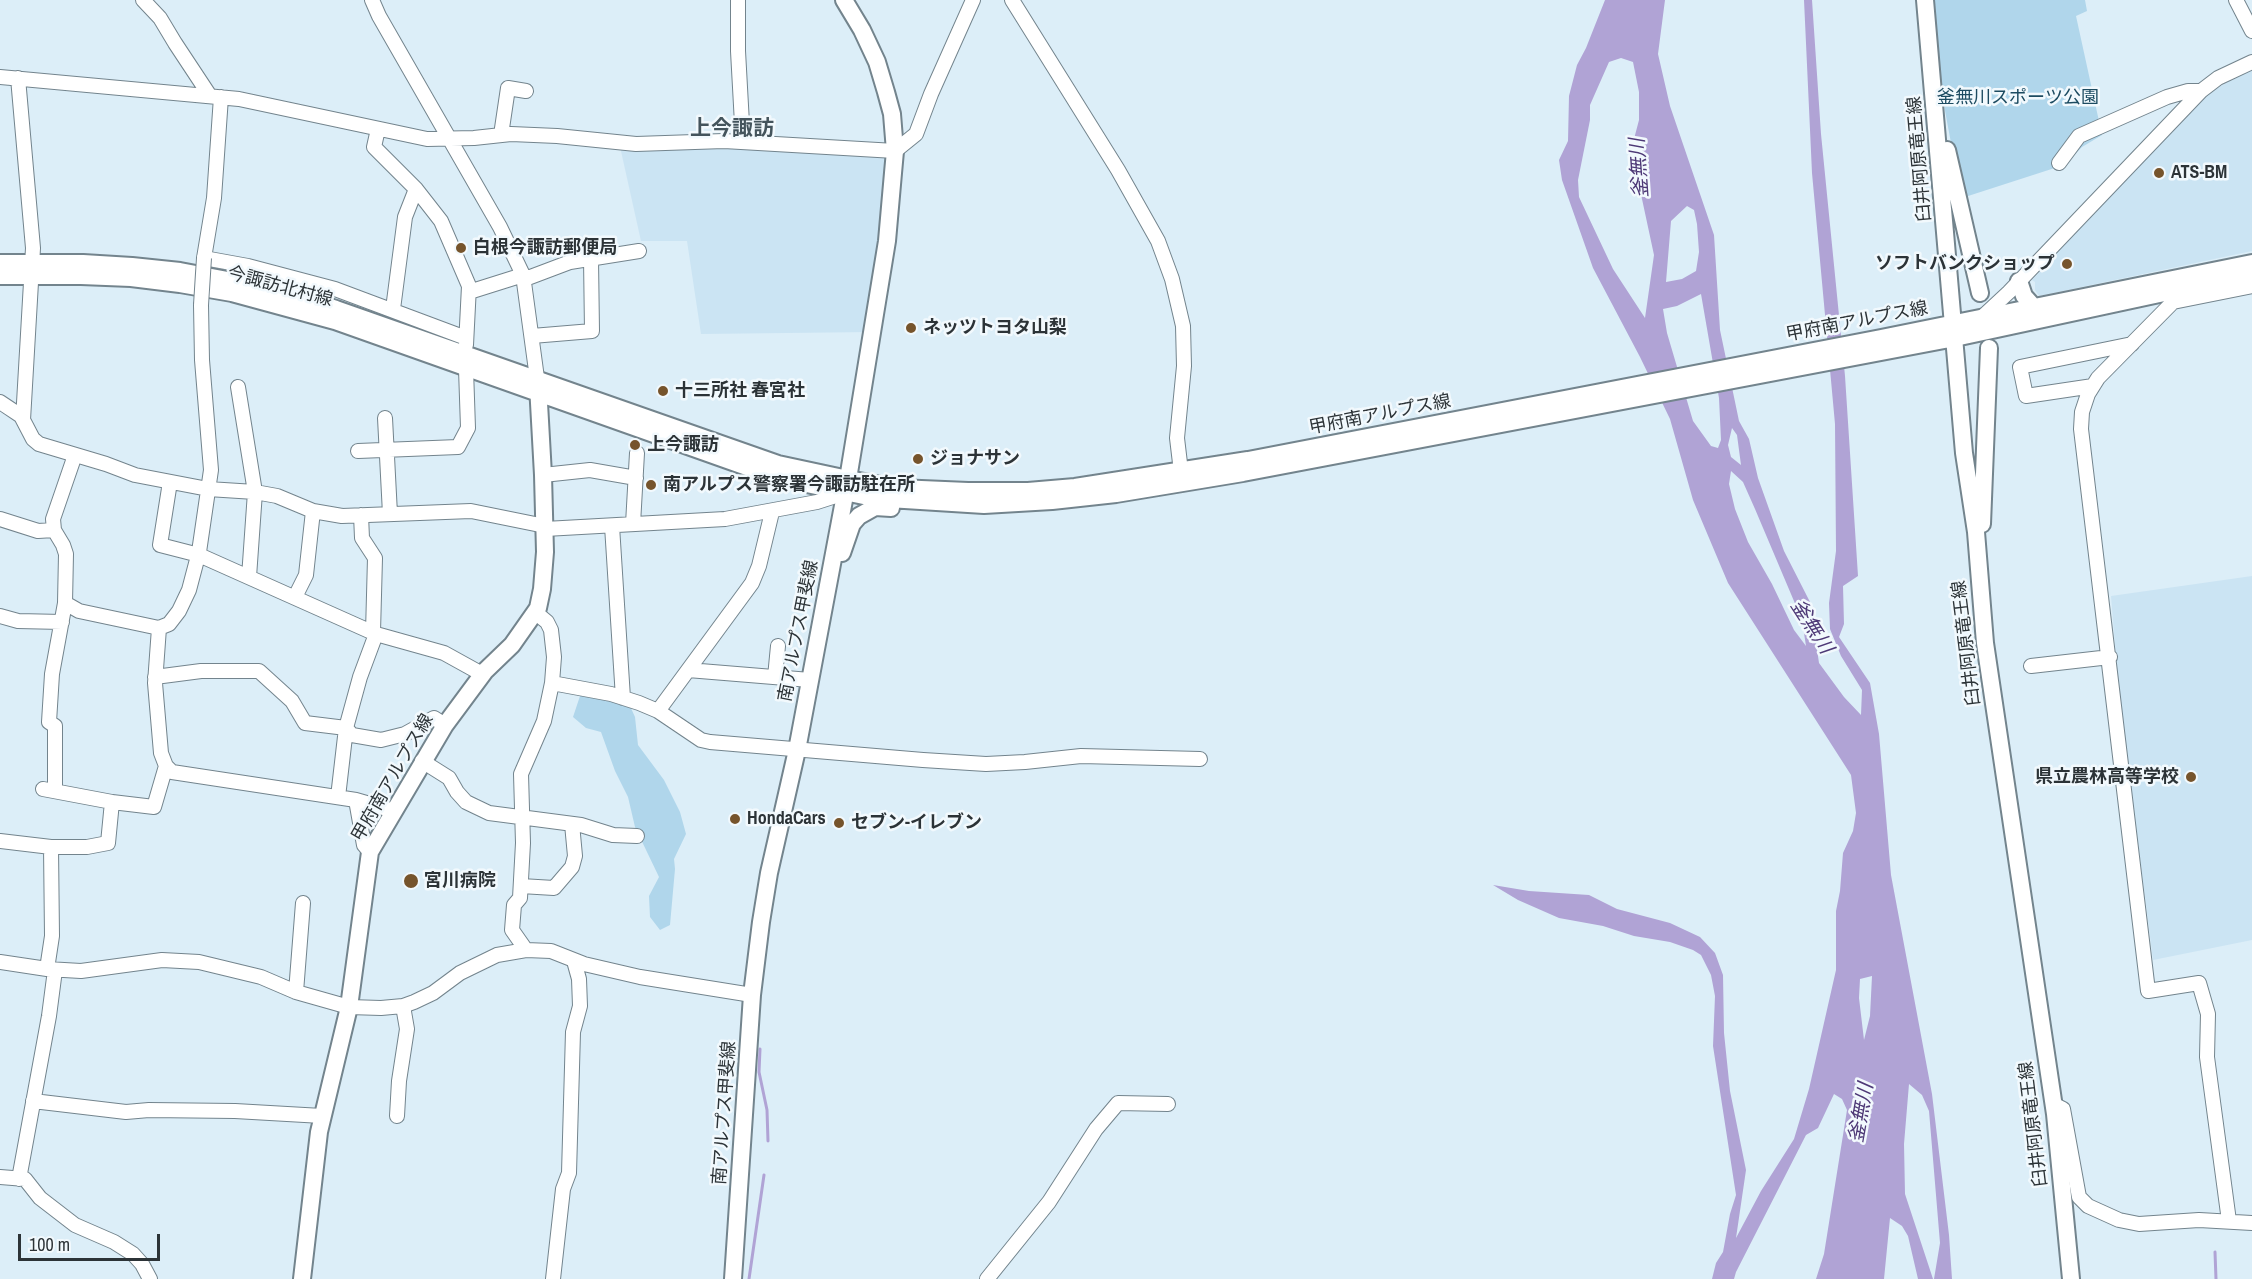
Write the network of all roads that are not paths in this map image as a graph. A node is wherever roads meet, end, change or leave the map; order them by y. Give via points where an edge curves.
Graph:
1 (143, 0) edge
2 (372, 0) edge
3 (738, 0) edge
4 (844, 0) edge
5 (973, 0) edge
6 (1012, 0) edge
7 (1925, 0) edge
8 (2236, 0) edge
9 (2252, 31) edge
10 (2252, 62) edge
11 (0, 77) edge
12 (18, 78) junction
13 (526, 91) dead end
14 (2201, 91) junction
15 (215, 97) junction
16 (1935, 108) junction
17 (378, 129) junction
18 (501, 135) junction
19 (449, 138) junction
20 (743, 142) junction
21 (895, 151) junction
22 (2059, 163) dead end
23 (416, 189) junction
24 (639, 251) dead end
25 (204, 258) junction
26 (591, 259) junction
27 (0, 263) edge
28 (2252, 263) edge
29 (32, 269) junction
30 (2252, 274) edge
31 (0, 276) edge
32 (524, 277) junction
33 (2019, 281) junction
34 (2252, 286) edge
35 (469, 292) junction
36 (1980, 293) dead end
37 (2033, 306) junction
38 (393, 309) junction
39 (1984, 316) junction
40 (1947, 332) junction
41 (532, 336) junction
42 (2132, 344) junction
43 (1989, 348) dead end
44 (466, 353) junction
45 (538, 386) junction
46 (2093, 386) junction
47 (238, 387) dead end
48 (0, 402) edge
49 (385, 418) dead end
50 (23, 420) junction
51 (358, 451) dead end
52 (387, 451) junction
53 (637, 453) dead end
54 (75, 455) junction
55 (543, 475) junction
56 (636, 478) junction
57 (1182, 478) junction
58 (170, 482) junction
59 (846, 486) junction
60 (208, 489) junction
61 (255, 492) junction
62 (970, 505) junction
63 (313, 512) junction
64 (772, 512) junction
65 (390, 514) junction
66 (361, 515) junction
67 (0, 519) edge
68 (633, 524) junction
69 (612, 526) junction
70 (545, 527) junction
71 (54, 530) junction
72 (1976, 532) junction
73 (199, 555) junction
74 (831, 567) junction
75 (249, 577) junction
76 (295, 597) junction
77 (65, 603) junction
78 (535, 612) junction
79 (0, 616) edge
80 (62, 622) junction
81 (159, 628) junction
82 (375, 633) junction
83 (778, 645) dead end
84 (2110, 657) junction
85 (2031, 666) dead end
86 (688, 670) junction
87 (482, 674) junction
88 (155, 677) junction
89 (775, 677) junction
90 (810, 680) junction
91 (552, 683) junction
92 (624, 698) junction
93 (658, 711) junction
94 (445, 725) junction
95 (346, 728) junction
96 (797, 750) junction
97 (1200, 759) dead end
98 (422, 761) junction
99 (166, 766) junction
100 (338, 797) junction
101 (356, 800) junction
102 (112, 802) junction
103 (394, 811) junction
104 (522, 816) junction
105 (572, 824) junction
106 (637, 836) dead end
107 (0, 840) edge
108 (51, 847) junction
109 (370, 852) junction
110 (521, 886) junction
111 (303, 903) dead end
112 (526, 950) junction
113 (574, 961) junction
114 (0, 962) edge
115 (51, 969) junction
116 (296, 992) junction
117 (752, 995) junction
118 (403, 1006) junction
119 (349, 1007) junction
120 (33, 1101) junction
121 (1168, 1104) dead end
122 (2053, 1104) junction
123 (322, 1116) junction
124 (397, 1116) dead end
125 (0, 1177) edge
126 (19, 1179) junction
127 (2229, 1221) junction
128 (2252, 1223) edge
129 (150, 1279) edge
130 (302, 1279) edge
131 (553, 1279) edge
132 (733, 1279) edge
133 (987, 1279) edge
134 (2071, 1279) edge

1 - 15 street
2 - 19 street
3 - 20 street
4 - 21 main road, 南アルプス甲斐線 via 877,62 892,114
5 - 21 street via 916,134
6 - 57 street via 1118,170 1158,241 1172,279 1183,326 1184,366 1177,438
7 - 16 main road, 臼井阿原竜王線
8 - 9 street
10 - 14 street
11 - 12 street
12 - 15 street
12 - 29 street
13 - 18 street via 508,88
14 - 22 street via 2167,97 2079,136
14 - 33 street
15 - 17 street
15 - 25 street via 214,198
16 - 36 main road
16 - 40 main road, 臼井阿原竜王線
17 - 19 street via 427,140
17 - 23 street via 374,147
18 - 19 street
18 - 20 street via 636,144
19 - 32 street
20 - 21 street
21 - 59 main road, 南アルプス甲斐線 via 887,241
23 - 35 street via 441,221
23 - 38 street via 405,216
24 - 26 street
25 - 38 street via 292,277
25 - 60 street, bridge via 201,305 211,470
26 - 32 street
26 - 41 street via 592,331
27 - 29 main road, 今諏訪北村線
28 - 37 main road, 甲府南アルプス線
29 - 31 main road, 今諏訪北村線
29 - 44 main road, 今諏訪北村線 via 132,266 233,281 285,293
29 - 50 street
30 - 40 main road, 甲府南アルプス線
32 - 35 street
32 - 41 street
33 - 37 main road
33 - 39 street
34 - 42 street via 2173,303
35 - 44 street
37 - 39 main road, 甲府南アルプス線
38 - 44 street
39 - 40 main road, 甲府南アルプス線
40 - 57 main road, 甲府南アルプス線
40 - 72 main road, 臼井阿原竜王線
41 - 45 street
42 - 46 street
42 - 46 street via 2020,367 2025,396
43 - 72 main road via 1983,516
44 - 45 main road, 今諏訪北村線
44 - 52 street via 468,428 458,447
45 - 55 main road, 甲府南アルプス線
45 - 59 main road, 甲府南アルプス線
46 - 84 street via 2082,412 2081,429
47 - 61 street
48 - 50 street
49 - 52 street
50 - 54 street via 39,444
51 - 52 street
52 - 65 street
53 - 56 street
54 - 58 street
54 - 71 street via 53,519
55 - 56 street via 590,470
55 - 70 main road, 甲府南アルプス線
56 - 68 street
57 - 59 main road, 甲府南アルプス線 via 1028,491
57 - 62 main road, 甲府南アルプス線 via 1052,501
58 - 60 street
58 - 73 street via 160,545
59 - 62 main road, 甲府南アルプス線 via 873,498
59 - 64 street via 817,502
59 - 74 main road, 南アルプス甲斐線
60 - 61 street
60 - 73 street
61 - 63 street via 277,496
61 - 75 street
62 - 74 main road via 867,510 852,524 845,549
63 - 66 street
63 - 76 street via 306,575
64 - 68 street
64 - 86 street via 752,583
65 - 66 street
65 - 70 street via 471,511
66 - 82 street via 362,538 375,558
67 - 71 street via 38,531
68 - 69 street
69 - 70 street
69 - 92 street
70 - 78 main road, 甲府南アルプス線 via 542,589
71 - 77 street via 66,554
72 - 122 main road, 臼井阿原竜王線 via 1985,644
73 - 75 street
73 - 81 street via 179,611 169,624
74 - 90 main road, 南アルプス甲斐線
75 - 76 street
76 - 82 street
77 - 80 street
77 - 81 street via 79,611
78 - 87 main road, 甲府南アルプス線 via 512,645
78 - 91 street via 551,630
79 - 80 street via 18,621
80 - 102 street via 52,675 49,722 55,726 49,790
81 - 88 street
82 - 87 street via 444,653
82 - 95 street
83 - 89 street
84 - 85 street
84 - 127 street via 2148,991 2199,983 2208,1014 2207,1057
86 - 89 street
86 - 93 street
87 - 94 main road, 甲府南アルプス線
88 - 95 street via 201,671 259,672 292,701 305,723
88 - 99 street via 161,753
89 - 90 street
90 - 96 main road, 南アルプス甲斐線
91 - 92 street
91 - 104 street via 544,721 521,774
92 - 93 street
93 - 96 street via 701,740
94 - 95 street via 434,718 405,734 381,741 352,735
94 - 98 main road, 甲府南アルプス線
95 - 100 street
96 - 97 street via 986,764 1081,756
96 - 117 main road, 南アルプス甲斐線 via 769,873
98 - 103 main road, 甲府南アルプス線
98 - 104 street via 449,778 466,802 489,813
99 - 100 street via 172,772
99 - 102 street via 154,807
100 - 101 street
101 - 103 street
101 - 109 street via 364,844
102 - 108 street via 108,843
103 - 109 main road, 甲府南アルプス線
104 - 105 street
104 - 110 street
105 - 106 street via 613,835
105 - 110 street via 572,867 554,888
107 - 108 street
108 - 115 street
109 - 119 main road, 甲府南アルプス線
110 - 112 street via 520,898 514,905 512,930
111 - 116 street
112 - 113 street via 551,951
112 - 118 street via 478,963 433,993
113 - 117 street via 651,980
113 - 131 street via 580,1006 573,1032 569,1173 563,1189
114 - 115 street
115 - 116 street via 81,971 162,960 199,962 261,977
115 - 120 street via 49,1016
116 - 119 street
117 - 132 main road, 南アルプス甲斐線
118 - 119 street
118 - 124 street via 407,1029
119 - 123 main road, 甲府南アルプス線
120 - 123 street via 126,1112 235,1111
120 - 126 street
121 - 133 street via 1118,1104 1096,1130 1049,1202
122 - 127 street via 2063,1108 2079,1197 2088,1206 2139,1224
122 - 134 main road, 臼井阿原竜王線
123 - 130 main road, 甲府南アルプス線
125 - 126 street
126 - 129 street via 25,1179 40,1198 75,1225 133,1254
127 - 128 street

